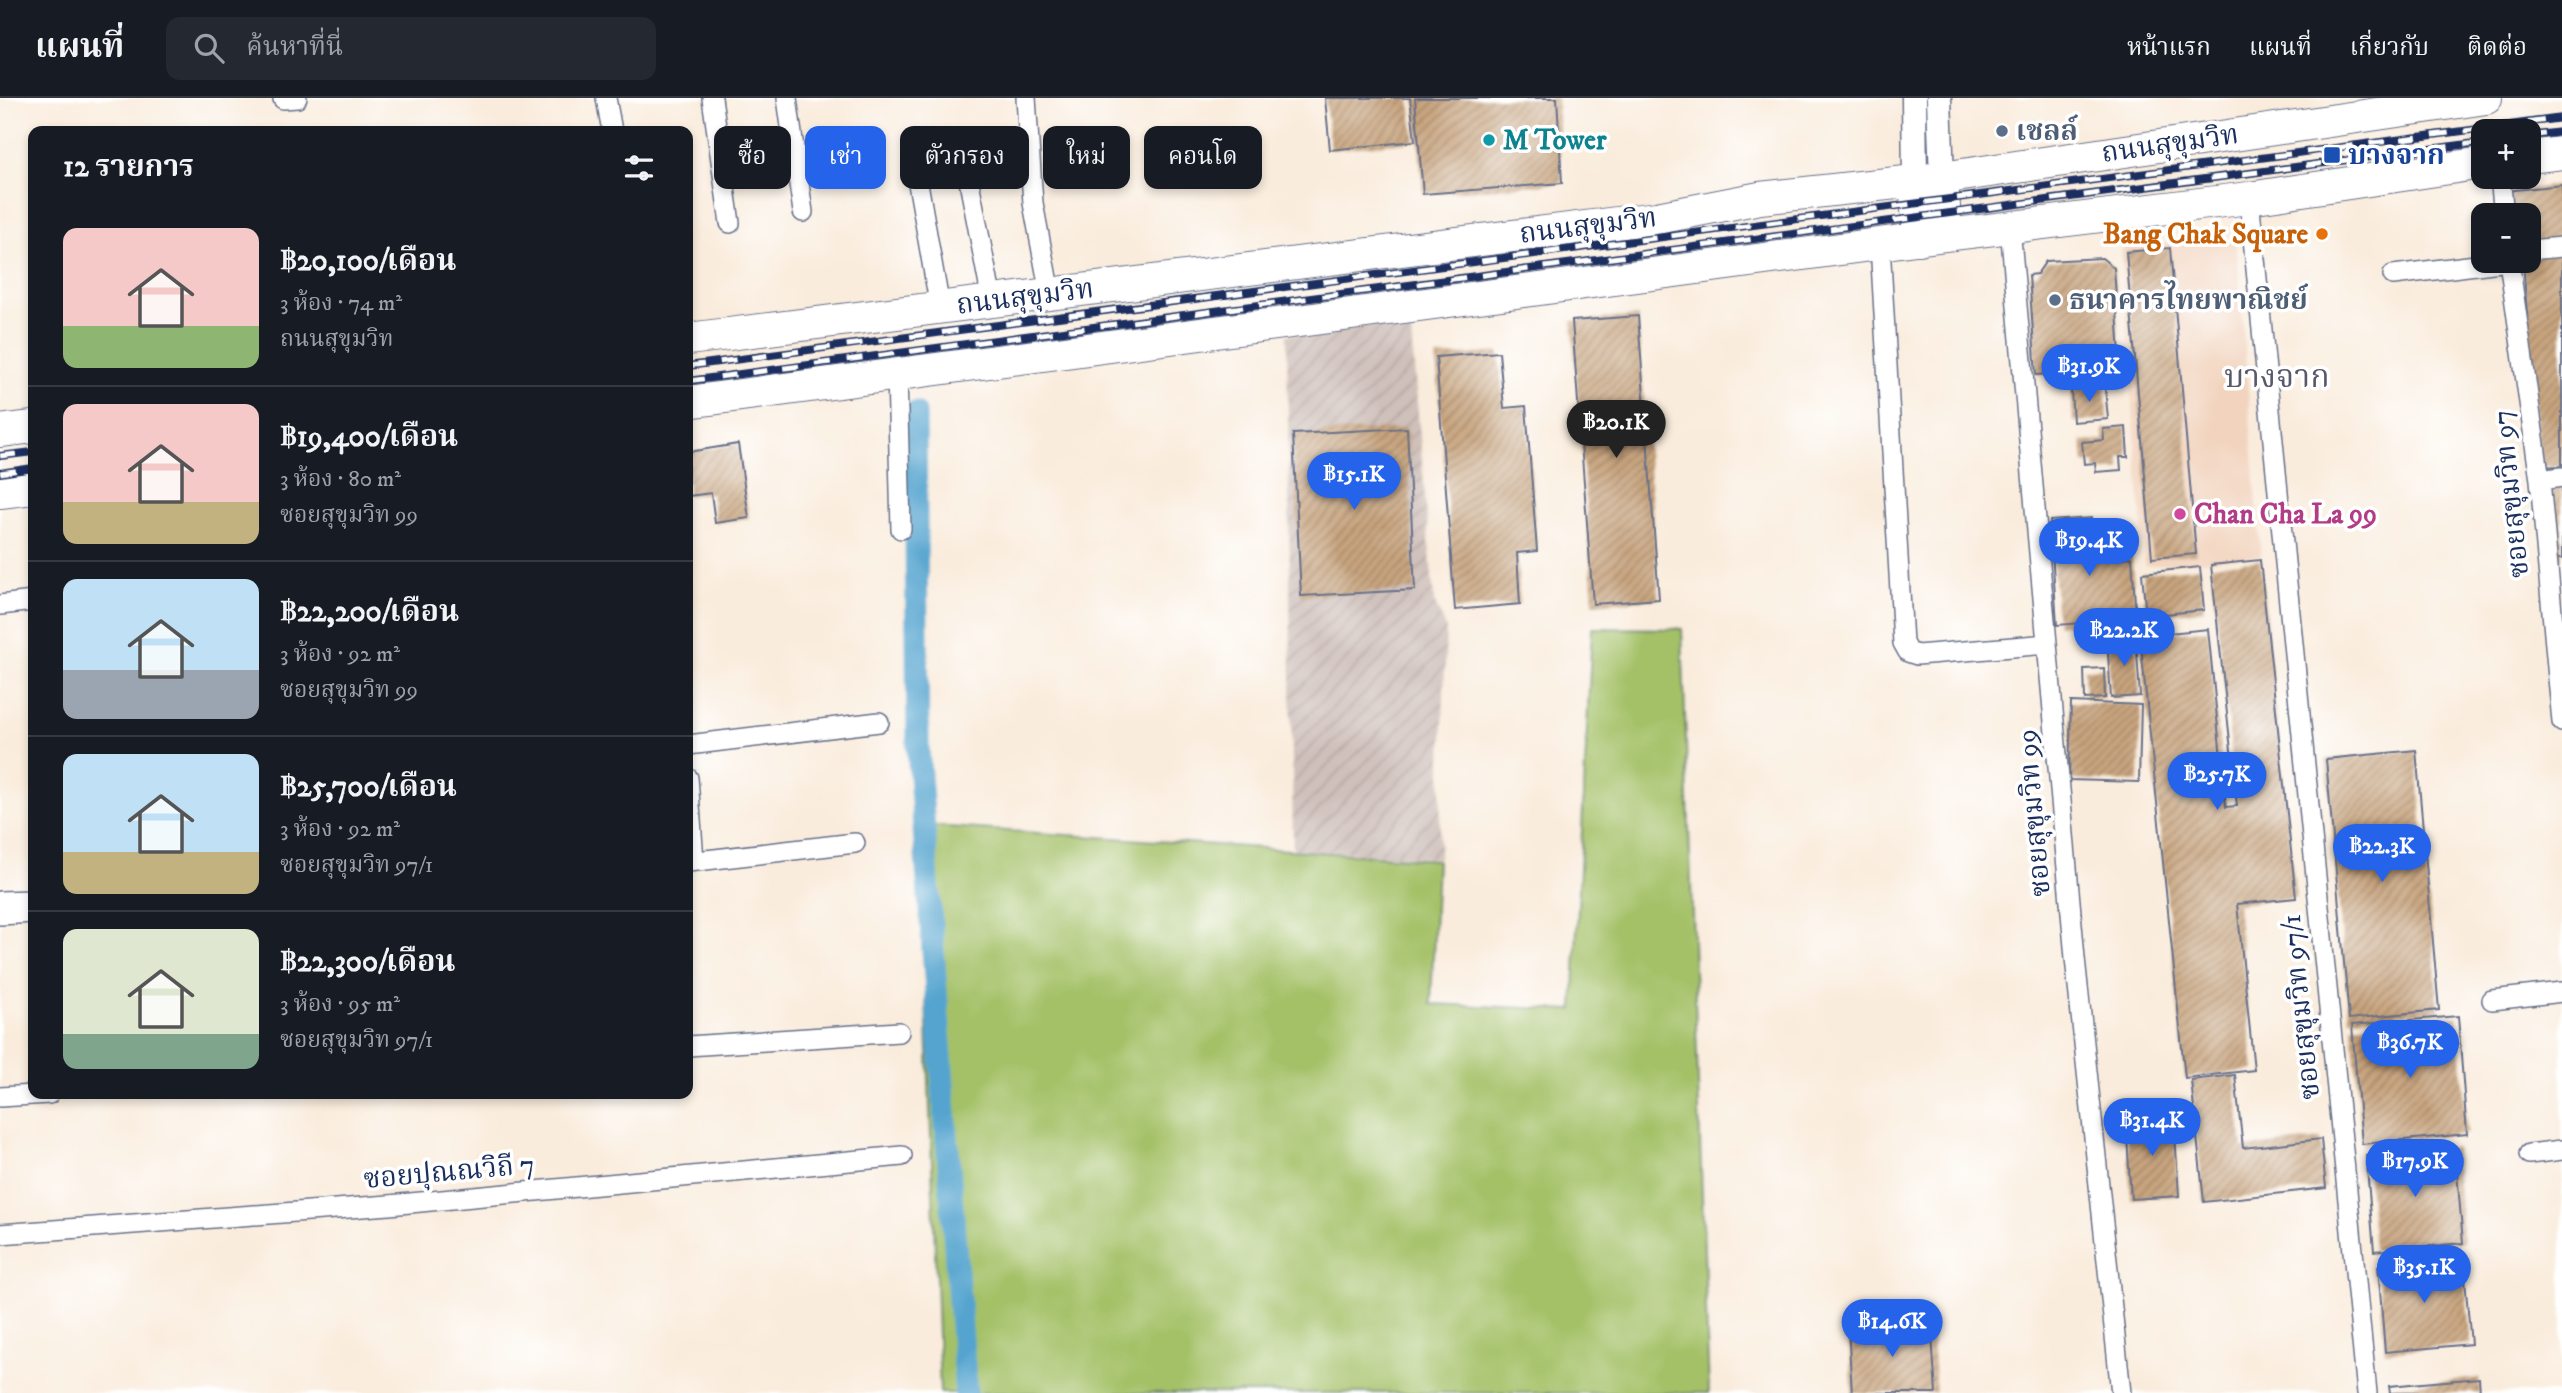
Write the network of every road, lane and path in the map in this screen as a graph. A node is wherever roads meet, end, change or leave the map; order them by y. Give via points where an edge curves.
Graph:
1 (606, 98) edge
2 (712, 98) edge
3 (788, 98) edge
4 (1026, 98) edge
5 (1914, 98) edge
6 (1939, 98) edge
7 (2465, 99) edge
8 (611, 126) edge
9 (2562, 153) edge
10 (2541, 156) edge
11 (2471, 165) edge
12 (1929, 179) junction
13 (2249, 198) junction
14 (803, 212) dead end
15 (730, 223) dead end
16 (2010, 227) junction
17 (1933, 237) junction
18 (1880, 244) junction
19 (2562, 247) edge
20 (2541, 249) edge
21 (2471, 266) edge
22 (2511, 273) edge
23 (2393, 275) dead end
24 (1050, 294) junction
25 (992, 301) junction
26 (940, 308) junction
27 (693, 338) edge
28 (897, 374) junction
29 (693, 401) edge
30 (28, 428) edge
31 (0, 431) edge
32 (2562, 477) edge
33 (2540, 480) junction
34 (28, 489) edge
35 (0, 492) edge
36 (901, 529) dead end
37 (28, 602) edge
38 (0, 605) edge
39 (2047, 644) junction
40 (879, 722) dead end
41 (2562, 722) edge
42 (693, 744) edge
43 (855, 843) dead end
44 (693, 861) edge
45 (28, 900) edge
46 (0, 901) edge
47 (28, 913) edge
48 (0, 915) edge
49 (2562, 992) edge
50 (2493, 1000) dead end
51 (899, 1032) dead end
52 (693, 1046) edge
53 (28, 1095) edge
54 (0, 1097) edge
55 (2562, 1150) edge
56 (2529, 1153) dead end
57 (902, 1156) dead end
58 (0, 1234) edge
59 (2121, 1393) edge
60 (2367, 1393) edge

1 - 8 street
2 - 15 street
3 - 14 street
4 - 24 street via 1032,203
5 - 12 street
6 - 12 street
7 - 12 main road, ถนนสุขุมวิท
9 - 10 main road
11 - 13 main road, ถนนสุขุมวิท
12 - 17 main road
12 - 24 main road, ถนนสุขุมวิท
13 - 16 main road, ถนนสุขุมวิท
13 - 60 street, ซอยสุขุมวิท 97/1
16 - 17 main road, ถนนสุขุมวิท
16 - 39 street, ซอยสุขุมวิท 99
17 - 18 main road, ถนนสุขุมวิท
18 - 28 main road, ถนนสุขุมวิท
18 - 39 street via 1903,643 1908,652 1917,654
19 - 20 street
21 - 23 street
22 - 33 street, ซอยสุขุมวิท 97
24 - 25 main road, ถนนสุขุมวิท
25 - 26 main road, ถนนสุขุมวิท
25 - 26 street via 965,161 954,154 920,158 915,166
26 - 27 main road, ถนนสุขุมวิท
28 - 29 main road, ถนนสุขุมวิท
28 - 36 street
30 - 31 main road
32 - 33 street
33 - 41 street, ซอยสุขุมวิท 97
34 - 35 main road
37 - 38 street
39 - 59 street, ซอยสุขุมวิท 99
40 - 42 street
43 - 44 street
45 - 46 street
47 - 48 street
49 - 50 street
51 - 52 street
53 - 54 street
55 - 56 street
57 - 58 street, ซอยปุณณวิถี 7 via 389,1205

